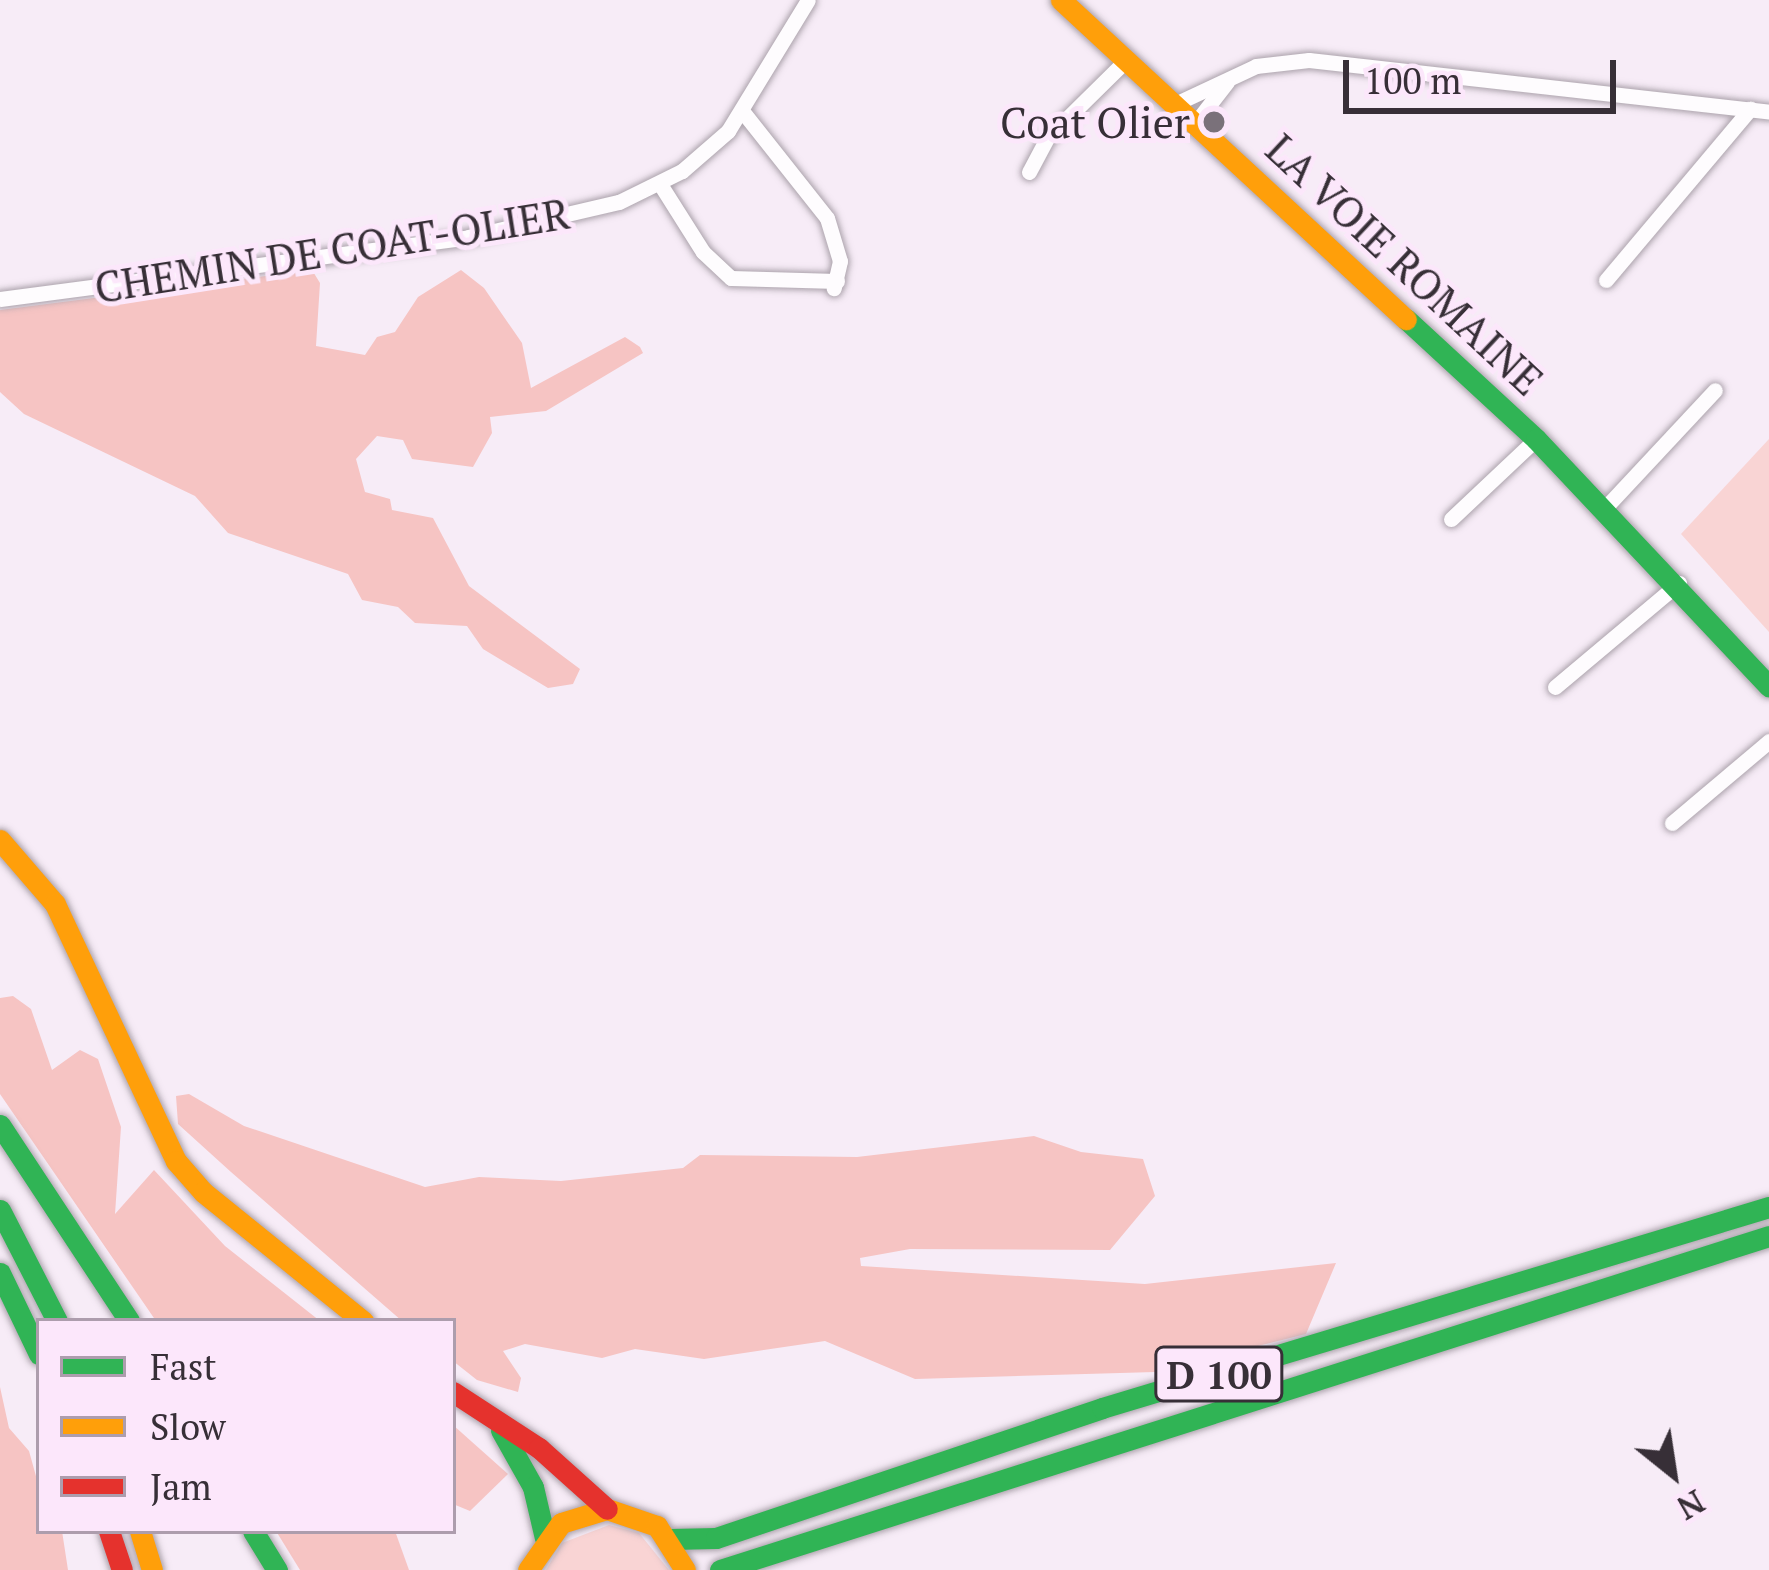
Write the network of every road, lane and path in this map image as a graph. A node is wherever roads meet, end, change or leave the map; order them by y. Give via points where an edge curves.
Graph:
1 (808, 0) edge
2 (1061, 0) edge
3 (1126, 60) junction
4 (1229, 80) junction
5 (1175, 104) junction
6 (1750, 109) junction
7 (743, 112) junction
8 (1769, 112) edge
9 (1196, 122) junction
10 (1029, 172) dead end
11 (660, 184) junction
12 (1606, 280) dead end
13 (0, 299) edge
14 (1715, 389) dead end
15 (1536, 439) junction
16 (1605, 508) junction
17 (1451, 519) dead end
18 (1679, 583) junction
19 (1769, 686) edge
20 (1555, 687) dead end
21 (1769, 741) edge
22 (1672, 823) dead end
23 (0, 840) edge
24 (0, 1126) edge
25 (1769, 1207) edge
26 (0, 1210) edge
27 (1769, 1236) edge
28 (0, 1273) edge
29 (55, 1318) edge
30 (127, 1318) edge
31 (359, 1318) edge
32 (36, 1348) edge
33 (456, 1394) edge
34 (497, 1425) junction
35 (607, 1509) junction
36 (93, 1534) edge
37 (110, 1534) edge
38 (141, 1534) edge
39 (255, 1534) edge
40 (544, 1538) junction
41 (670, 1539) junction
42 (104, 1570) edge
43 (122, 1570) edge
44 (152, 1570) edge
45 (277, 1570) edge
46 (528, 1570) edge
47 (685, 1570) edge
48 (720, 1570) edge

1 - 7 street, CHEMIN DE COAT-OLIER
2 - 3 main road, LA VOIE ROMAINE
3 - 5 main road, LA VOIE ROMAINE
3 - 10 street via 1047,138
4 - 5 street
4 - 6 street via 1270,62 1336,60
4 - 9 street
5 - 9 main road, LA VOIE ROMAINE
6 - 8 street
6 - 12 street
7 - 11 street, CHEMIN DE COAT-OLIER via 700,158
7 - 11 street via 827,218 836,285 730,278 703,252
9 - 15 main road, LA VOIE ROMAINE
11 - 13 street, CHEMIN DE COAT-OLIER via 585,213 468,237
14 - 16 street
15 - 16 main road, LA VOIE ROMAINE
15 - 17 street, LA VOIE ROMAINE
16 - 18 main road, LA VOIE ROMAINE
18 - 19 main road, LA VOIE ROMAINE
18 - 20 street
21 - 22 street
23 - 31 main road via 55,904 176,1161 202,1192
24 - 30 main road
25 - 41 main road, D 100 via 1102,1408 736,1532
26 - 29 main road
27 - 48 main road, D 100
28 - 32 main road
33 - 34 main road
34 - 35 main road via 538,1448
34 - 40 main road via 532,1486
35 - 40 main road via 581,1514
35 - 41 main road via 640,1516
36 - 42 main road
37 - 43 main road
38 - 44 main road
39 - 45 main road
40 - 46 main road
41 - 47 main road

